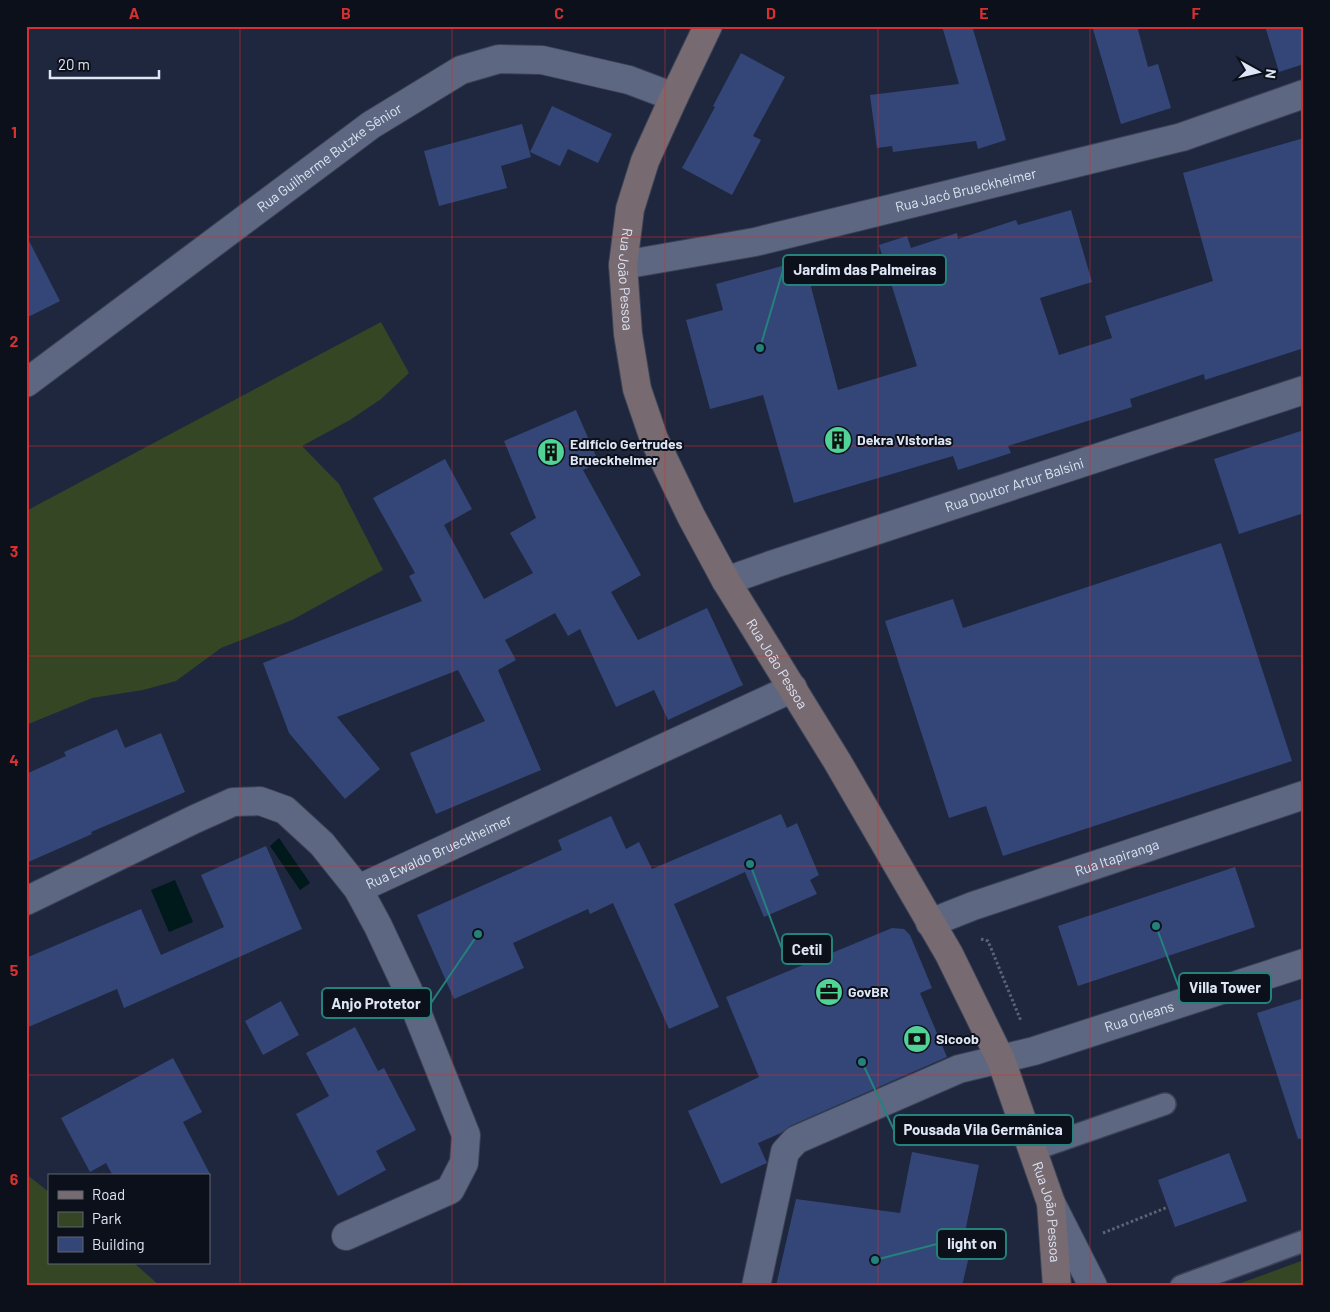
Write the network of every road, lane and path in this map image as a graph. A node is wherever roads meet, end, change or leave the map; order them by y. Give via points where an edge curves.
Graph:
1 (708, 26) edge
2 (1304, 94) edge
3 (674, 97) junction
4 (622, 265) junction
5 (26, 383) edge
6 (1304, 390) edge
7 (726, 581) junction
8 (793, 688) junction
9 (1304, 795) edge
10 (358, 888) junction
11 (26, 901) edge
12 (930, 923) junction
13 (1304, 963) edge
14 (1001, 1060) junction
15 (1164, 1104) dead end
16 (1033, 1150) junction
17 (1051, 1203) junction
18 (1168, 1207) dead end
19 (346, 1236) dead end
20 (1096, 1237) dead end
21 (1304, 1241) edge
22 (756, 1286) edge
23 (1057, 1286) edge
24 (1093, 1286) edge
25 (1181, 1286) edge

1 - 3 main road, Rua João Pessoa
2 - 4 street, Rua Jacó Brueckheimer via 1182,138 756,242
3 - 4 main road, Rua João Pessoa via 645,161 630,209
3 - 5 street, Rua Guilherme Butzke Sênior via 629,80 542,60 499,59 461,70 371,125
4 - 7 main road, Rua João Pessoa via 637,389 654,438
6 - 7 street, Rua Doutor Artur Balsini
7 - 8 main road, Rua João Pessoa
8 - 10 street, Rua Ewaldo Brueckheimer
8 - 12 main road, Rua João Pessoa
9 - 12 street, Rua Itapiranga
10 - 11 street, Rua Ewaldo Brueckheimer via 322,844 285,810 260,801 233,802
10 - 19 street via 408,990 466,1135 464,1163 450,1190
12 - 14 main road, Rua João Pessoa via 949,954
13 - 14 street, Rua Orleans
14 - 16 main road, Rua João Pessoa
14 - 22 street, Rua Orleans via 959,1069 796,1140 785,1152
15 - 16 lane
16 - 17 main road, Rua João Pessoa
17 - 23 main road, Rua João Pessoa
17 - 24 street
18 - 20 path
21 - 25 lane

